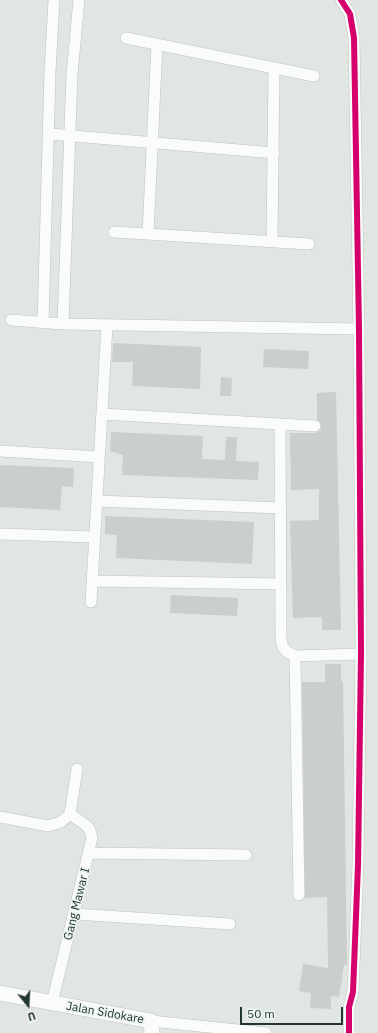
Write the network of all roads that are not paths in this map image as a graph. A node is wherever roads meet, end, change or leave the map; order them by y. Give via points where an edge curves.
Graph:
1 (54, 0) edge
2 (79, 0) edge
3 (341, 0) edge
4 (126, 38) dead end
5 (157, 44) junction
6 (274, 68) junction
7 (314, 76) dead end
8 (50, 134) junction
9 (70, 135) junction
10 (153, 143) junction
11 (274, 153) junction
12 (114, 232) dead end
13 (148, 234) junction
14 (272, 242) junction
15 (309, 244) dead end
16 (10, 320) dead end
17 (43, 323) junction
18 (63, 324) junction
19 (107, 324) junction
20 (359, 329) junction
21 (102, 414) junction
22 (280, 424) junction
23 (315, 426) dead end
24 (0, 451) edge
25 (99, 457) junction
26 (97, 502) junction
27 (281, 508) junction
28 (0, 534) edge
29 (95, 537) junction
30 (92, 581) junction
31 (281, 584) junction
32 (91, 602) dead end
33 (361, 654) junction
34 (295, 656) junction
35 (77, 769) dead end
36 (70, 814) junction
37 (3, 818) edge
38 (90, 853) junction
39 (246, 855) dead end
40 (299, 895) dead end
41 (74, 914) junction
42 (230, 924) dead end
43 (0, 993) edge
44 (52, 1004) junction
45 (152, 1027) edge
46 (266, 1033) edge
47 (349, 1033) edge

1 - 8 street
2 - 9 street via 73,48
3 - 20 street via 350,14 354,38
4 - 5 street
5 - 6 street
5 - 10 street
6 - 7 street
6 - 11 street
8 - 9 street
8 - 17 street
9 - 10 street
9 - 18 street
10 - 11 street
10 - 13 street
11 - 14 street
12 - 13 street
13 - 14 street
14 - 15 street
16 - 17 street
17 - 18 street
18 - 19 street
19 - 20 street
19 - 21 street
20 - 33 street
21 - 22 street
21 - 25 street
22 - 23 street
22 - 27 street
24 - 25 street
25 - 26 street
26 - 27 street
26 - 29 street
27 - 31 street
28 - 29 street
29 - 30 street
30 - 31 street
30 - 32 street
31 - 34 street via 281,640 283,647
33 - 34 street
33 - 47 street via 358,865
34 - 40 street
35 - 36 street
36 - 37 street via 56,825 48,826
36 - 38 street, Gang Mawar I via 90,830
38 - 39 street
38 - 41 street, Gang Mawar I
41 - 42 street
41 - 44 street, Gang Mawar I
43 - 44 street, Jalan Sidokare
44 - 45 street, Jalan Sidokare
45 - 46 street

